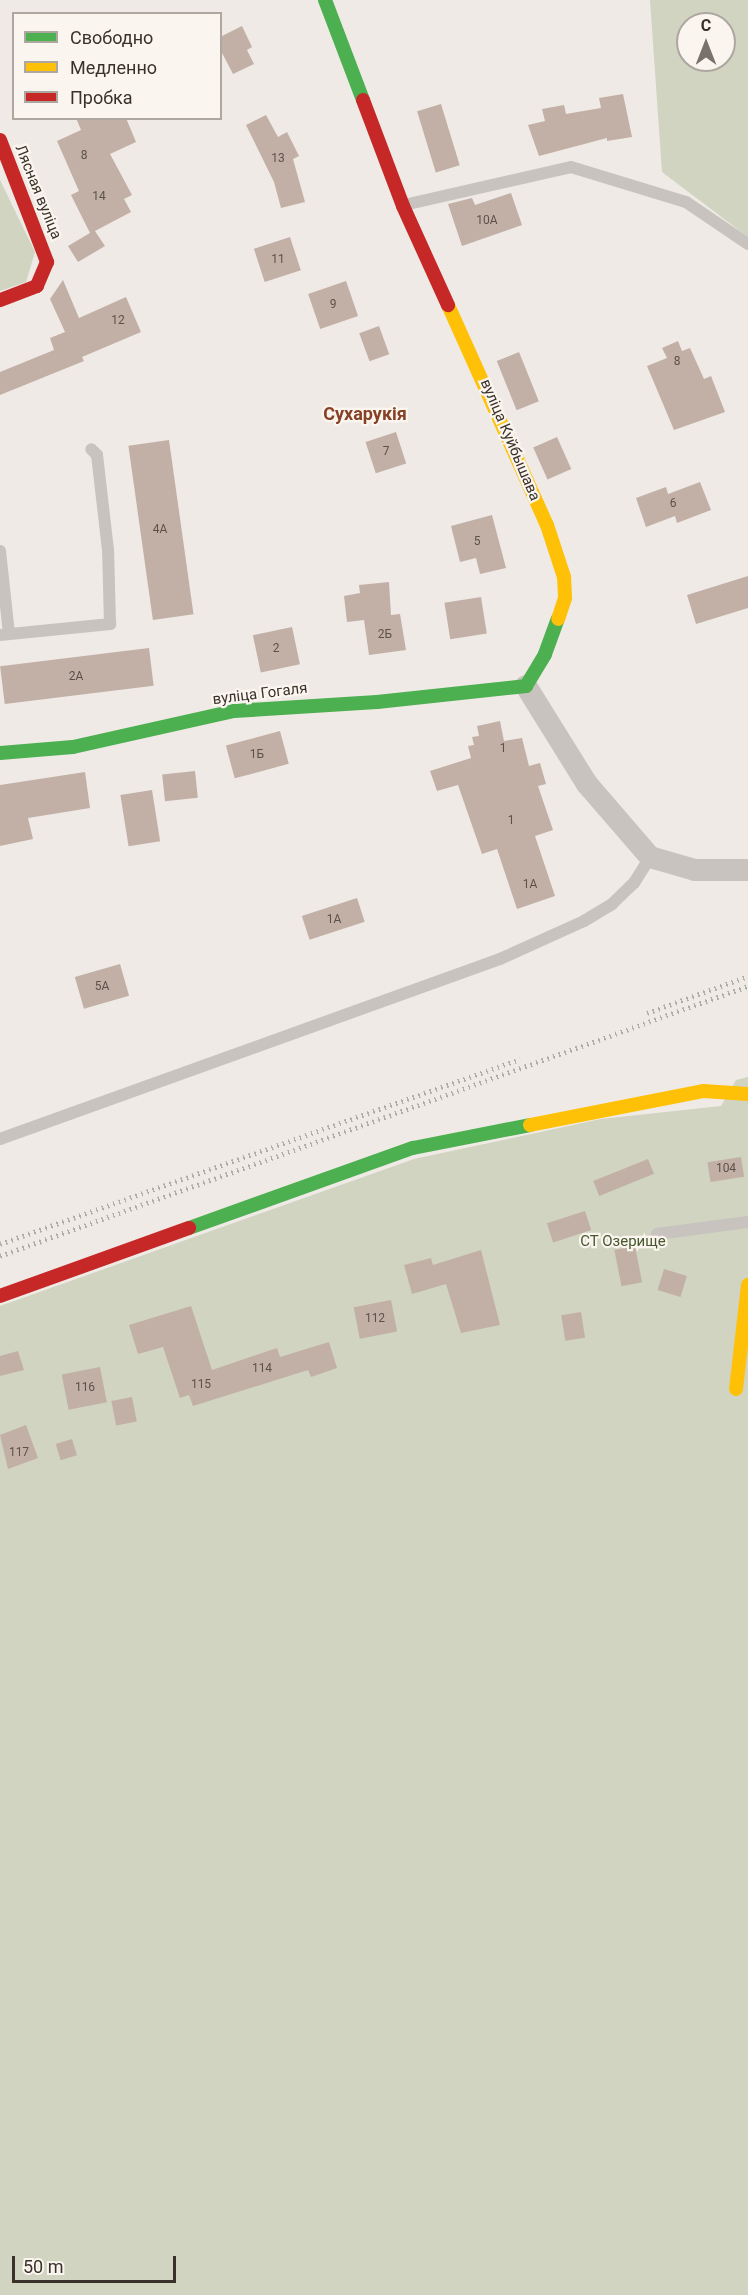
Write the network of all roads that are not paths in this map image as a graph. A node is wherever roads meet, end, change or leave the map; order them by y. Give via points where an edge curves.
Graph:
1 (326, 0) edge
2 (0, 140) edge
3 (403, 206) junction
4 (748, 244) edge
5 (0, 300) edge
6 (91, 449) dead end
7 (0, 551) edge
8 (4, 635) edge
9 (526, 686) junction
10 (0, 753) edge
11 (650, 857) junction
12 (748, 870) edge
13 (742, 1093) edge
14 (0, 1139) edge
15 (748, 1222) edge
16 (657, 1234) dead end
17 (748, 1285) edge
18 (0, 1296) edge
19 (736, 1389) dead end

1 - 3 street, вуліца Куйбышава
2 - 5 street, Лясная вуліца via 47,262 37,286
3 - 4 lane via 571,166 686,202
3 - 9 street, вуліца Куйбышава via 547,525 564,577 565,598 557,621 545,654
6 - 8 lane via 97,454 108,550 110,624
7 - 8 lane
9 - 10 street, вуліца Гогаля via 377,702 234,711 73,747
9 - 11 street via 587,784
11 - 12 street via 695,870
11 - 14 lane via 634,883 612,904 500,959
13 - 18 street via 704,1091 413,1148
15 - 16 lane
17 - 19 street

